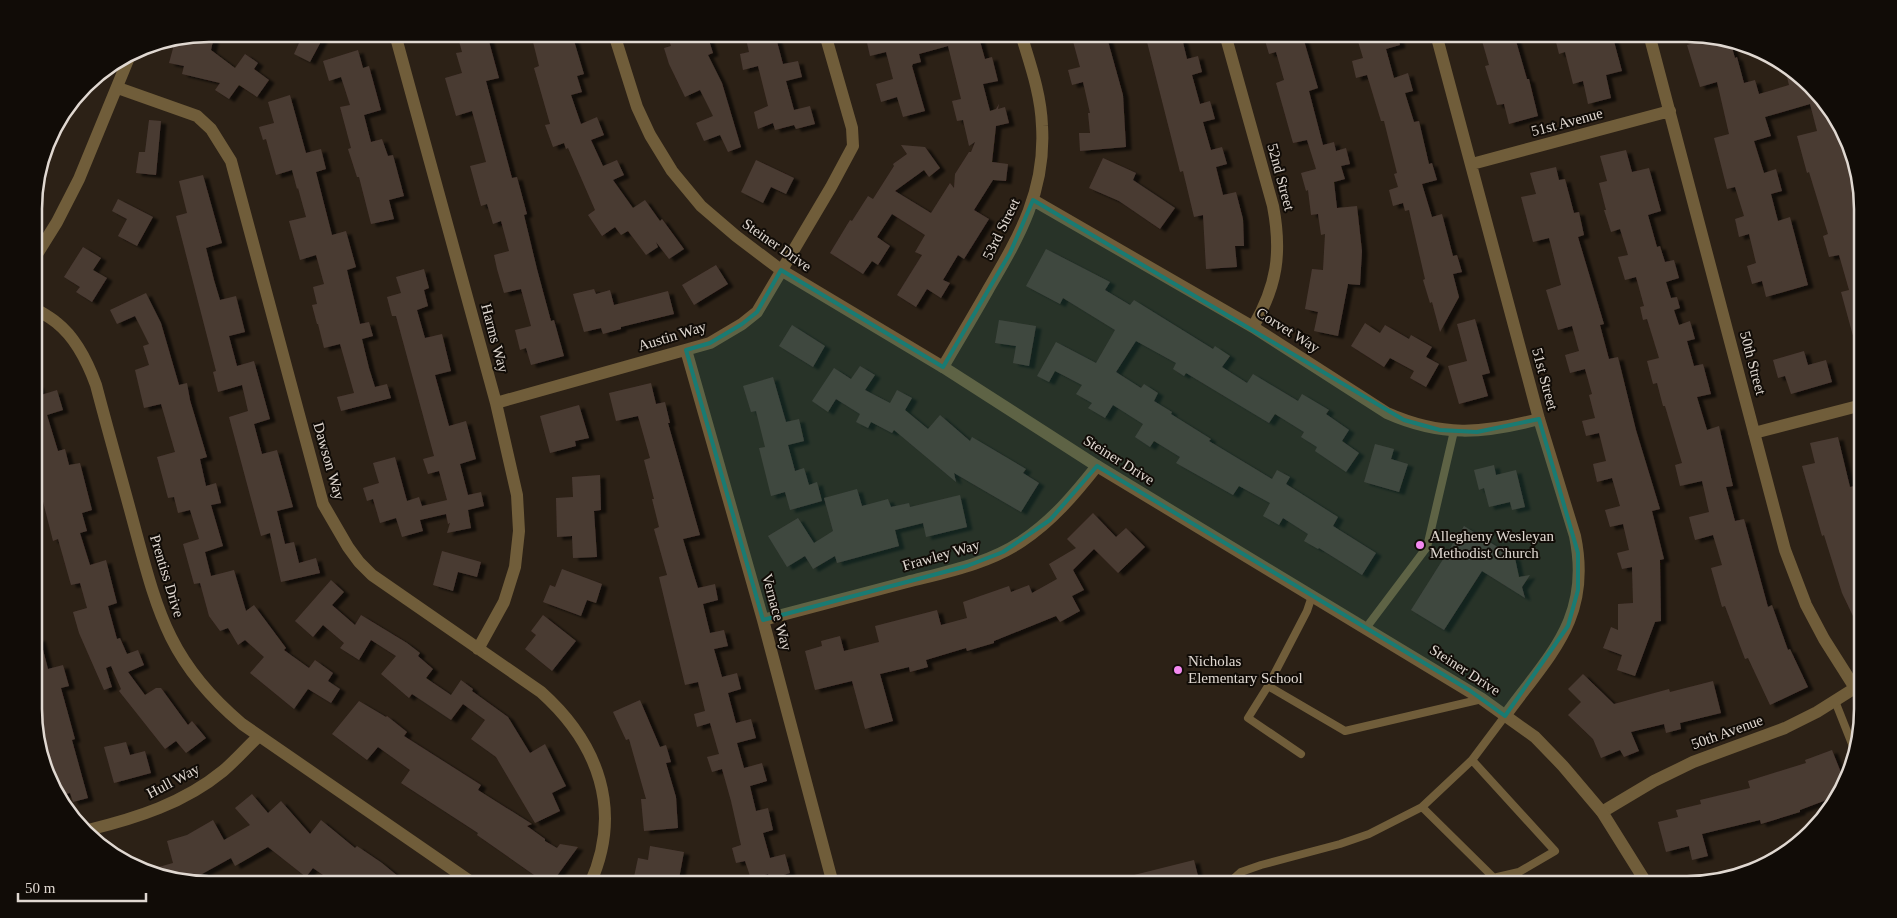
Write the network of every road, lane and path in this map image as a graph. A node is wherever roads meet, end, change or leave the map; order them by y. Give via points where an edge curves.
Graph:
1 (397, 42) edge
2 (617, 42) edge
3 (827, 42) edge
4 (1023, 42) edge
5 (1227, 42) edge
6 (1438, 42) edge
7 (1651, 42) edge
8 (126, 65) edge
9 (118, 88) junction
10 (1670, 111) junction
11 (1472, 164) junction
12 (1033, 200) junction
13 (43, 245) edge
14 (781, 270) junction
15 (43, 314) edge
16 (1253, 327) junction
17 (686, 350) junction
18 (943, 367) junction
19 (496, 403) junction
20 (1854, 407) edge
21 (1539, 419) junction
22 (1454, 431) junction
23 (1754, 433) junction
24 (1097, 466) junction
25 (1312, 596) junction
26 (763, 620) junction
27 (1366, 628) junction
28 (478, 649) junction
29 (1854, 679) edge
30 (1268, 686) junction
31 (1854, 689) edge
32 (1482, 698) junction
33 (1835, 701) junction
34 (1505, 716) junction
35 (258, 736) junction
36 (1851, 741) edge
37 (1301, 754) dead end
38 (1472, 760) junction
39 (1422, 807) junction
40 (1602, 812) junction
41 (93, 829) edge
42 (1237, 875) edge
43 (1490, 875) edge
44 (1505, 875) edge
45 (1641, 875) edge
46 (462, 876) edge
47 (594, 876) edge
48 (831, 876) edge

1 - 19 street, Harms Way
2 - 14 street, Steiner Drive via 637,107 672,171 718,222
3 - 14 street, Austin Way via 852,128 853,146
4 - 12 street, 53rd Street via 1037,88 1042,125 1041,164
5 - 16 street, 52nd Street via 1277,225 1275,278
6 - 11 street, 51st Street
7 - 10 street, 50th Street
8 - 9 street
9 - 13 street via 79,179
9 - 28 street, Dawson Way via 197,116 222,144 232,161 323,504 359,562
10 - 11 street, 51st Avenue
10 - 23 street, 50th Street
11 - 21 street, 51st Street
12 - 16 street, Corvet Way
12 - 18 street, 53rd Street via 1010,253
14 - 17 street, Austin Way via 757,312 710,342
14 - 18 street, Steiner Drive
15 - 35 street, Prentiss Drive via 64,330 90,368 154,599 171,640 209,694
16 - 22 street, Corvet Way via 1387,412 1422,426
17 - 19 street, Austin Way
17 - 26 street, Vernace Way
18 - 24 street, Steiner Drive
19 - 28 street, Harms Way via 517,495 519,531 515,567 504,602
20 - 23 street
21 - 22 street, Corvet Way via 1495,430
21 - 34 street, 51st Street via 1575,536 1580,572 1578,590 1568,626 1559,643
22 - 27 lane via 1427,547
23 - 29 street, 50th Street via 1798,587 1824,639
24 - 25 street, Steiner Drive
24 - 26 street, Frawley Way via 1050,520 1020,543 994,556
25 - 27 street, Steiner Drive
25 - 30 lane
26 - 48 street, Vernace Way
27 - 32 street, Steiner Drive
28 - 47 street, Dawson Way via 551,700 588,749 602,787 606,827
30 - 32 lane via 1345,731
30 - 37 lane via 1248,718
31 - 33 street, 50th Avenue
32 - 34 street, Steiner Drive
33 - 36 lane
33 - 40 street, 50th Avenue via 1785,728 1693,762
34 - 38 lane
34 - 40 street, Steiner Drive via 1535,737
35 - 41 street, Hull Way via 225,769 179,800 163,808
35 - 46 street, Prentiss Drive
38 - 39 lane
38 - 44 lane via 1556,851 1519,872
39 - 42 lane via 1369,834 1261,865
39 - 43 lane
40 - 45 street, Steiner Drive

